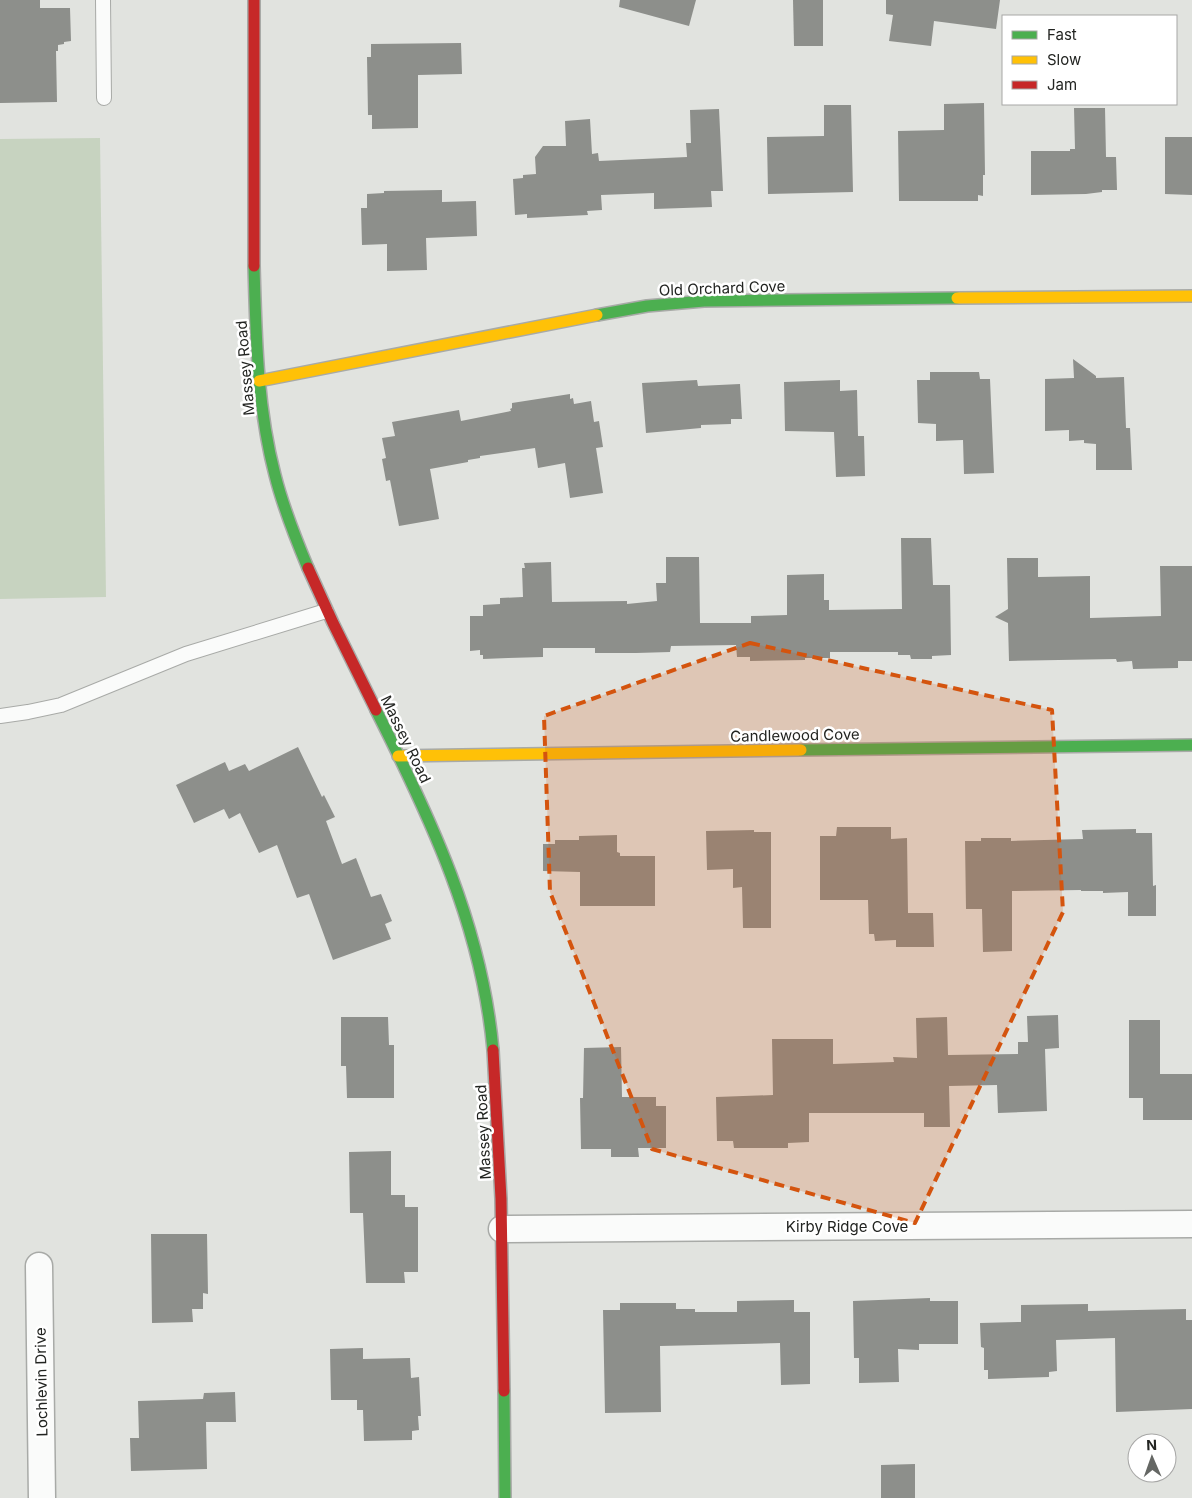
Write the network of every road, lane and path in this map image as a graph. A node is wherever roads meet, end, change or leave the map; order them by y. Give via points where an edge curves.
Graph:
1 (103, 0) edge
2 (254, 0) edge
3 (104, 98) dead end
4 (1192, 296) edge
5 (260, 381) junction
6 (326, 611) junction
7 (0, 716) edge
8 (1192, 745) edge
9 (398, 756) junction
10 (1192, 1224) edge
11 (502, 1229) junction
12 (39, 1266) dead end
13 (42, 1498) edge
14 (505, 1498) edge

1 - 3 lane
2 - 5 street, Massey Road via 255,299
4 - 5 street, Old Orchard Cove via 704,301 648,306
5 - 6 street, Massey Road via 270,452 283,504
6 - 7 lane via 186,654 61,704
6 - 9 street, Massey Road
8 - 9 street, Candlewood Cove
9 - 11 street, Massey Road via 442,847 480,964 496,1084
10 - 11 street, Kirby Ridge Cove
11 - 14 street, Massey Road
12 - 13 street, Lochlevin Drive

